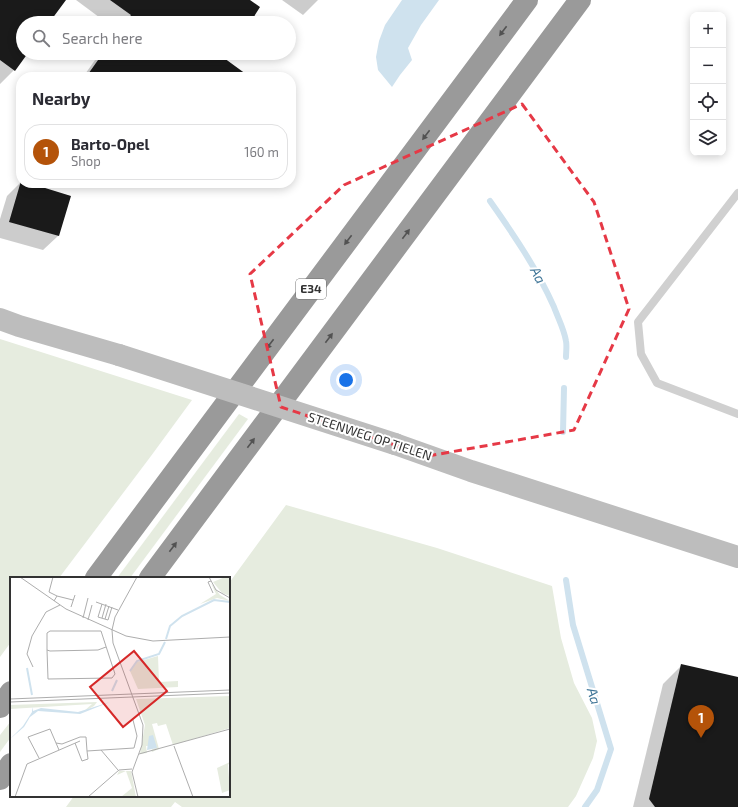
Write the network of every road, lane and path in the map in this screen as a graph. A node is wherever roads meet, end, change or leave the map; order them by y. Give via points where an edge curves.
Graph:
1 (527, 0) edge
2 (580, 0) edge
3 (738, 193) edge
4 (0, 319) edge
5 (738, 414) edge
6 (738, 558) edge
7 (97, 577) edge
8 (151, 577) edge
9 (10, 693) edge
10 (0, 707) edge
11 (10, 765) edge
12 (0, 779) edge

1 -> 7 highway, E34
8 -> 2 highway
3 - 5 lane via 638,322 641,354 658,382
4 - 6 street, STEENWEG OP TIELEN, bridge via 395,444
9 - 10 highway
11 - 12 highway

